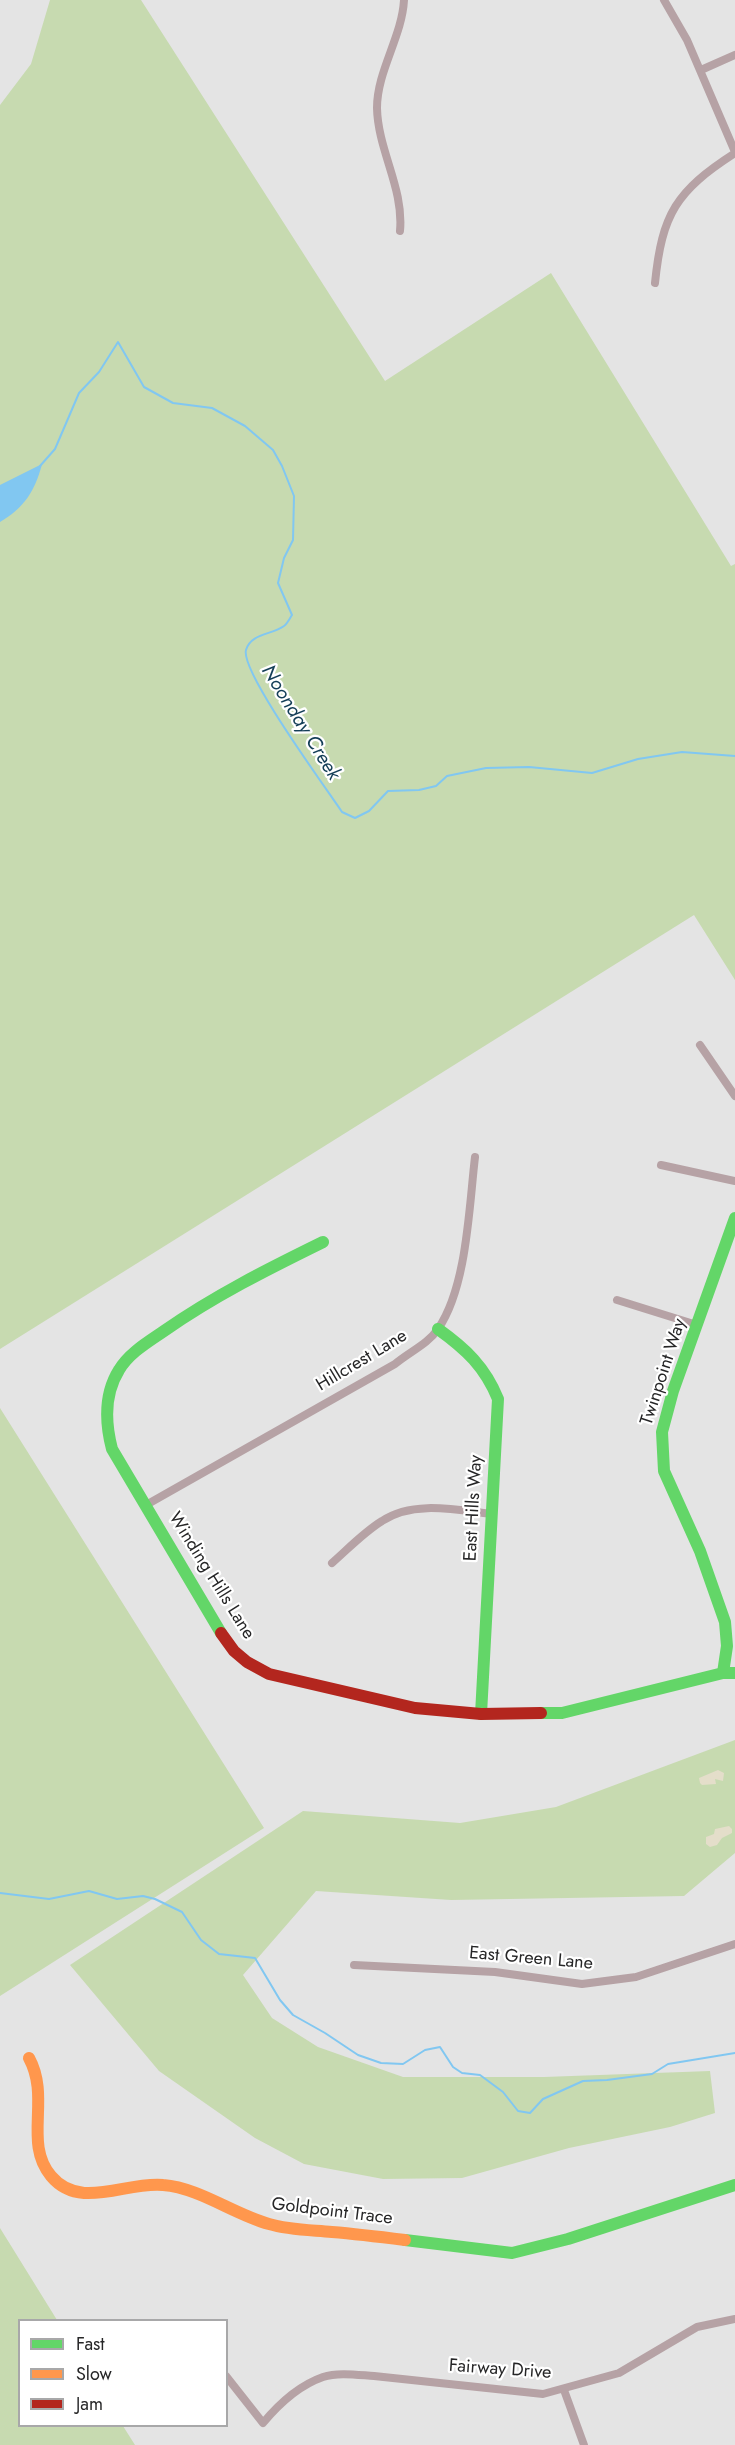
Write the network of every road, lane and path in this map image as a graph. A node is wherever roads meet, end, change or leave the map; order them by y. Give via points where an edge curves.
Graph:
1 (404, 0) edge
2 (664, 0) edge
3 (735, 55) edge
4 (701, 70) junction
5 (735, 153) edge
6 (400, 231) dead end
7 (656, 283) dead end
8 (700, 1045) dead end
9 (735, 1096) edge
10 (475, 1157) dead end
11 (662, 1165) dead end
12 (735, 1181) edge
13 (735, 1218) edge
14 (323, 1242) dead end
15 (617, 1300) dead end
16 (697, 1325) junction
17 (438, 1329) junction
18 (146, 1505) junction
19 (492, 1514) junction
20 (332, 1563) dead end
21 (729, 1673) edge
22 (481, 1714) junction
23 (735, 1944) edge
24 (354, 1965) dead end
25 (29, 2058) dead end
26 (735, 2185) edge
27 (735, 2319) edge
28 (228, 2379) edge
29 (564, 2390) junction
30 (584, 2445) edge

1 - 6 street via 403,17 377,108 402,211
2 - 4 street
3 - 4 street
4 - 5 street
5 - 7 street via 685,192 671,211 659,242
8 - 9 street
10 - 17 street, Hillcrest Lane via 460,1275
11 - 12 street
13 - 16 street, Twinpoint Way
14 - 18 street, Winding Hills Lane via 178,1321 120,1367 107,1403 107,1432 112,1449
15 - 16 street
16 - 21 street, Twinpoint Way via 664,1422 662,1451 664,1471 700,1551 725,1622
17 - 18 street, Hillcrest Lane via 395,1364
17 - 19 street, East Hills Way via 476,1357 498,1398
18 - 22 street, Winding Hills Lane via 222,1635 247,1662 269,1674 415,1708
19 - 20 street via 421,1508 394,1515 382,1520
19 - 22 street, East Hills Way
21 - 22 street, Winding Hills Lane via 562,1713
23 - 24 street, East Green Lane via 636,1977 582,1984 495,1972
25 - 26 street, Goldpoint Trace via 38,2078 36,2132 42,2162 51,2176 79,2193 153,2184 182,2189 270,2225 512,2253 546,2246
27 - 29 street, Fairway Drive via 697,2327 619,2373
28 - 29 street, Fairway Drive via 263,2423 301,2388 324,2376 375,2376 543,2394
29 - 30 street

